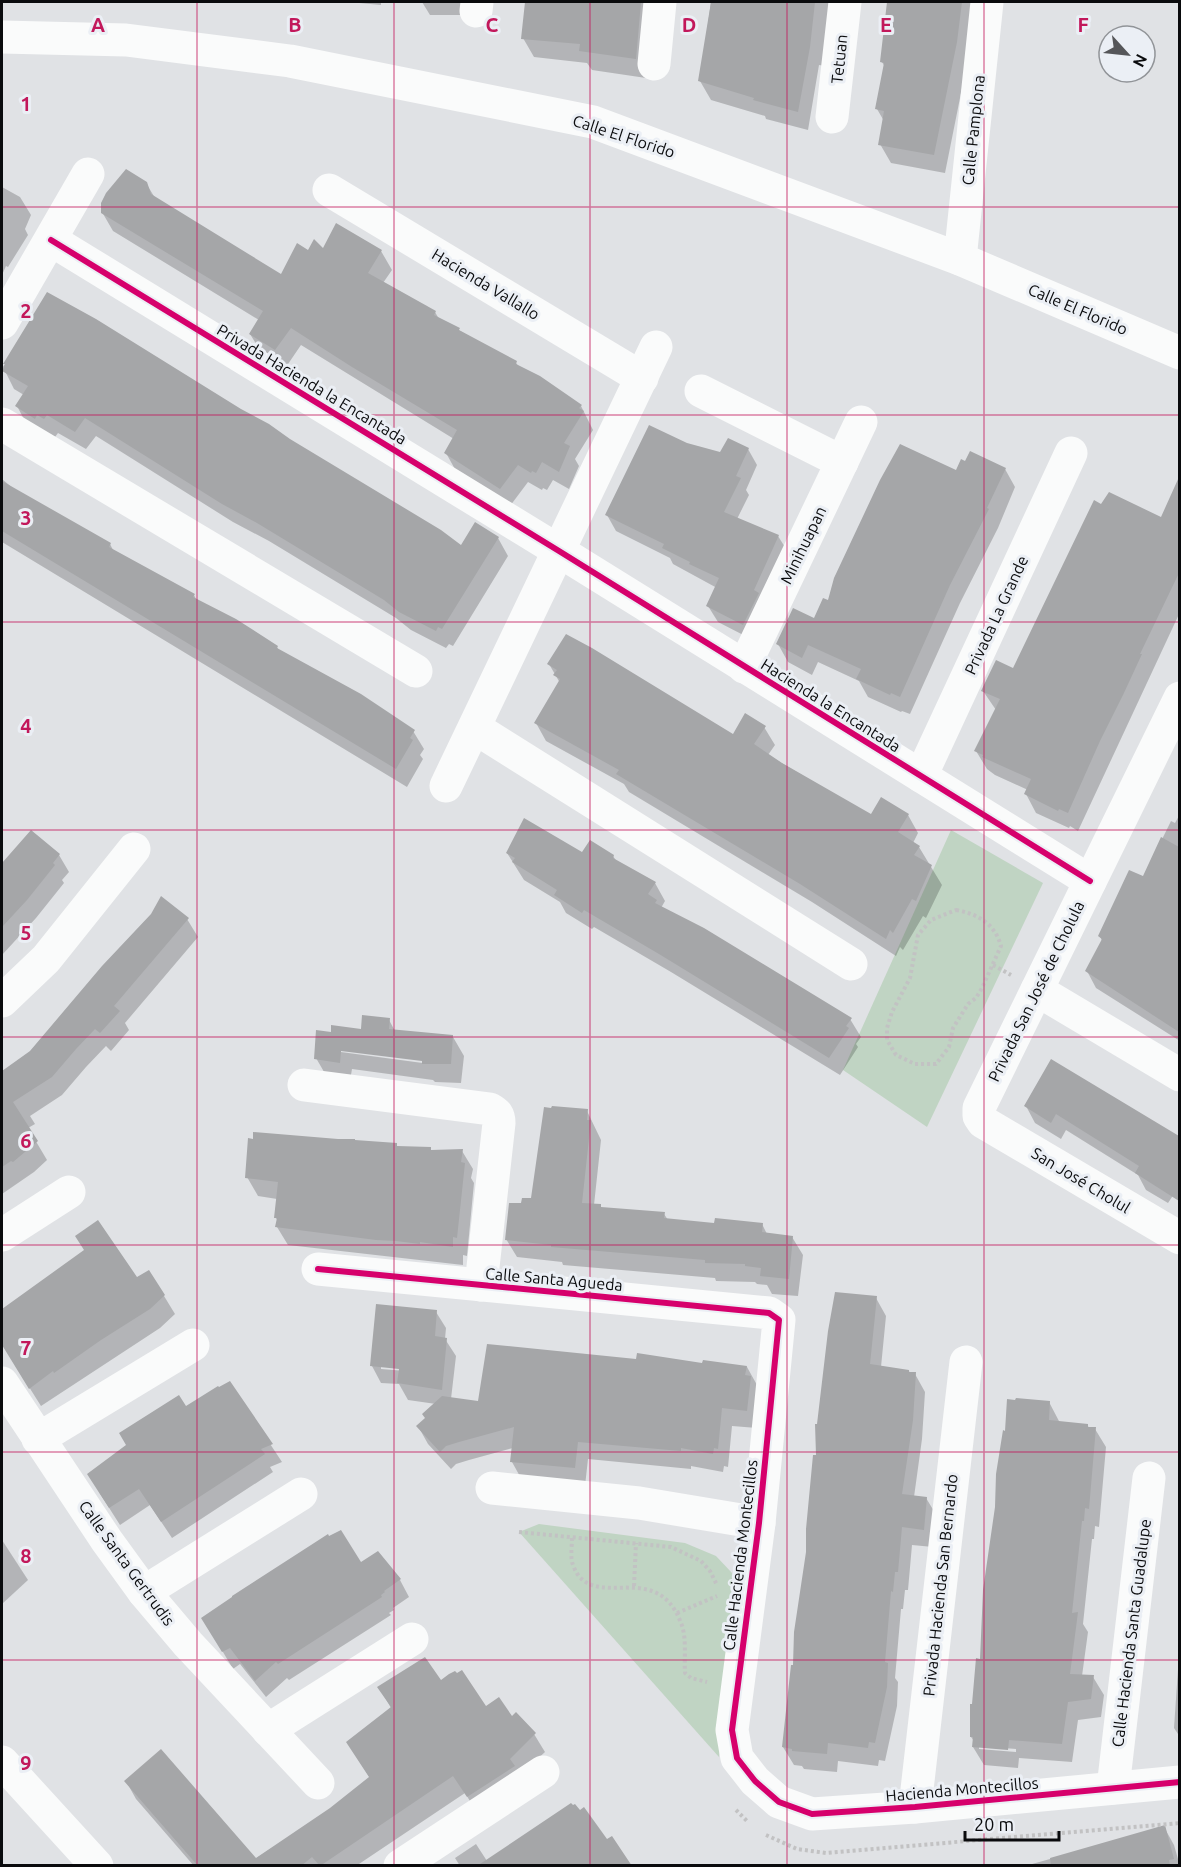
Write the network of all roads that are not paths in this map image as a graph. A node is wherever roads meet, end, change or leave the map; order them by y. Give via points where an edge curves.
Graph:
1 (660, 2) edge
2 (845, 2) edge
3 (987, 2) edge
4 (2, 37) edge
5 (654, 64) dead end
6 (832, 117) dead end
7 (88, 174) dead end
8 (329, 190) dead end
9 (51, 240) junction
10 (960, 259) junction
11 (2, 323) edge
12 (656, 347) dead end
13 (1179, 353) edge
14 (642, 378) junction
15 (701, 391) dead end
16 (861, 422) dead end
17 (2, 424) edge
18 (1071, 453) dead end
19 (842, 462) junction
20 (559, 551) junction
21 (744, 667) junction
22 (416, 671) dead end
23 (1179, 698) edge
24 (475, 728) junction
25 (921, 776) junction
26 (446, 786) dead end
27 (134, 849) dead end
28 (1090, 881) junction
29 (851, 964) dead end
30 (1037, 990) junction
31 (2, 1001) edge
32 (1179, 1075) edge
33 (304, 1085) dead end
34 (983, 1122) joint
35 (69, 1192) dead end
36 (2, 1236) edge
37 (1179, 1238) edge
38 (318, 1269) dead end
39 (481, 1285) junction
40 (780, 1326) joint
41 (193, 1345) dead end
42 (966, 1362) dead end
43 (2, 1383) edge
44 (38, 1439) junction
45 (1149, 1478) dead end
46 (492, 1488) dead end
47 (301, 1494) dead end
48 (759, 1523) junction
49 (144, 1592) junction
50 (412, 1639) dead end
51 (268, 1730) junction
52 (2, 1762) edge
53 (543, 1772) dead end
54 (755, 1781) joint
55 (318, 1782) dead end
56 (1179, 1782) edge
57 (1113, 1788) junction
58 (915, 1807) junction
59 (97, 1866) edge
60 (400, 1866) edge

1 - 5 street
2 - 6 street, Tetuan
3 - 10 street, Calle Pamplona
4 - 10 street, Calle El Florido via 126,40 290,61 593,122
7 - 9 street
8 - 14 street, Hacienda Vallallo
9 - 11 street
9 - 20 street, Privada Hacienda la Encantada
10 - 13 street, Calle El Florido
12 - 14 street
14 - 20 street
15 - 19 street
16 - 19 street, Minihuapan
17 - 22 street
18 - 25 street, Privada La Grande
19 - 21 street, Minihuapan
20 - 21 street, Hacienda la Encantada
20 - 24 street
21 - 25 street, Hacienda la Encantada
23 - 28 street, Privada San José de Cholula
24 - 26 street
24 - 29 street
25 - 28 street, Hacienda la Encantada
27 - 31 street via 46,959
28 - 30 street, Privada San José de Cholula
30 - 32 street
30 - 34 street, Privada San José de Cholula via 979,1108
33 - 39 street, Calle Santa Agueda via 490,1109 499,1116
34 - 37 street, San José Cholul
35 - 36 street
38 - 39 street, Calle Santa Agueda
39 - 40 street, Calle Santa Agueda via 769,1313 779,1320
40 - 48 street, Calle Hacienda Montecillos
41 - 44 street
42 - 58 street, Privada Hacienda San Bernardo
43 - 44 street, Calle Santa Gertrudis
44 - 49 street, Calle Santa Gertrudis
45 - 57 street, Calle Hacienda Santa Guadalupe
46 - 48 street via 639,1503
47 - 49 street
48 - 54 street, Calle Hacienda Montecillos via 732,1730 737,1758
49 - 51 street, Calle Santa Gertrudis
50 - 51 street
51 - 55 street, Calle Santa Gertrudis
52 - 59 street
53 - 60 street
54 - 58 street, Hacienda Montecillos via 779,1802 812,1814
56 - 57 street, Hacienda Montecillos
57 - 58 street, Hacienda Montecillos

